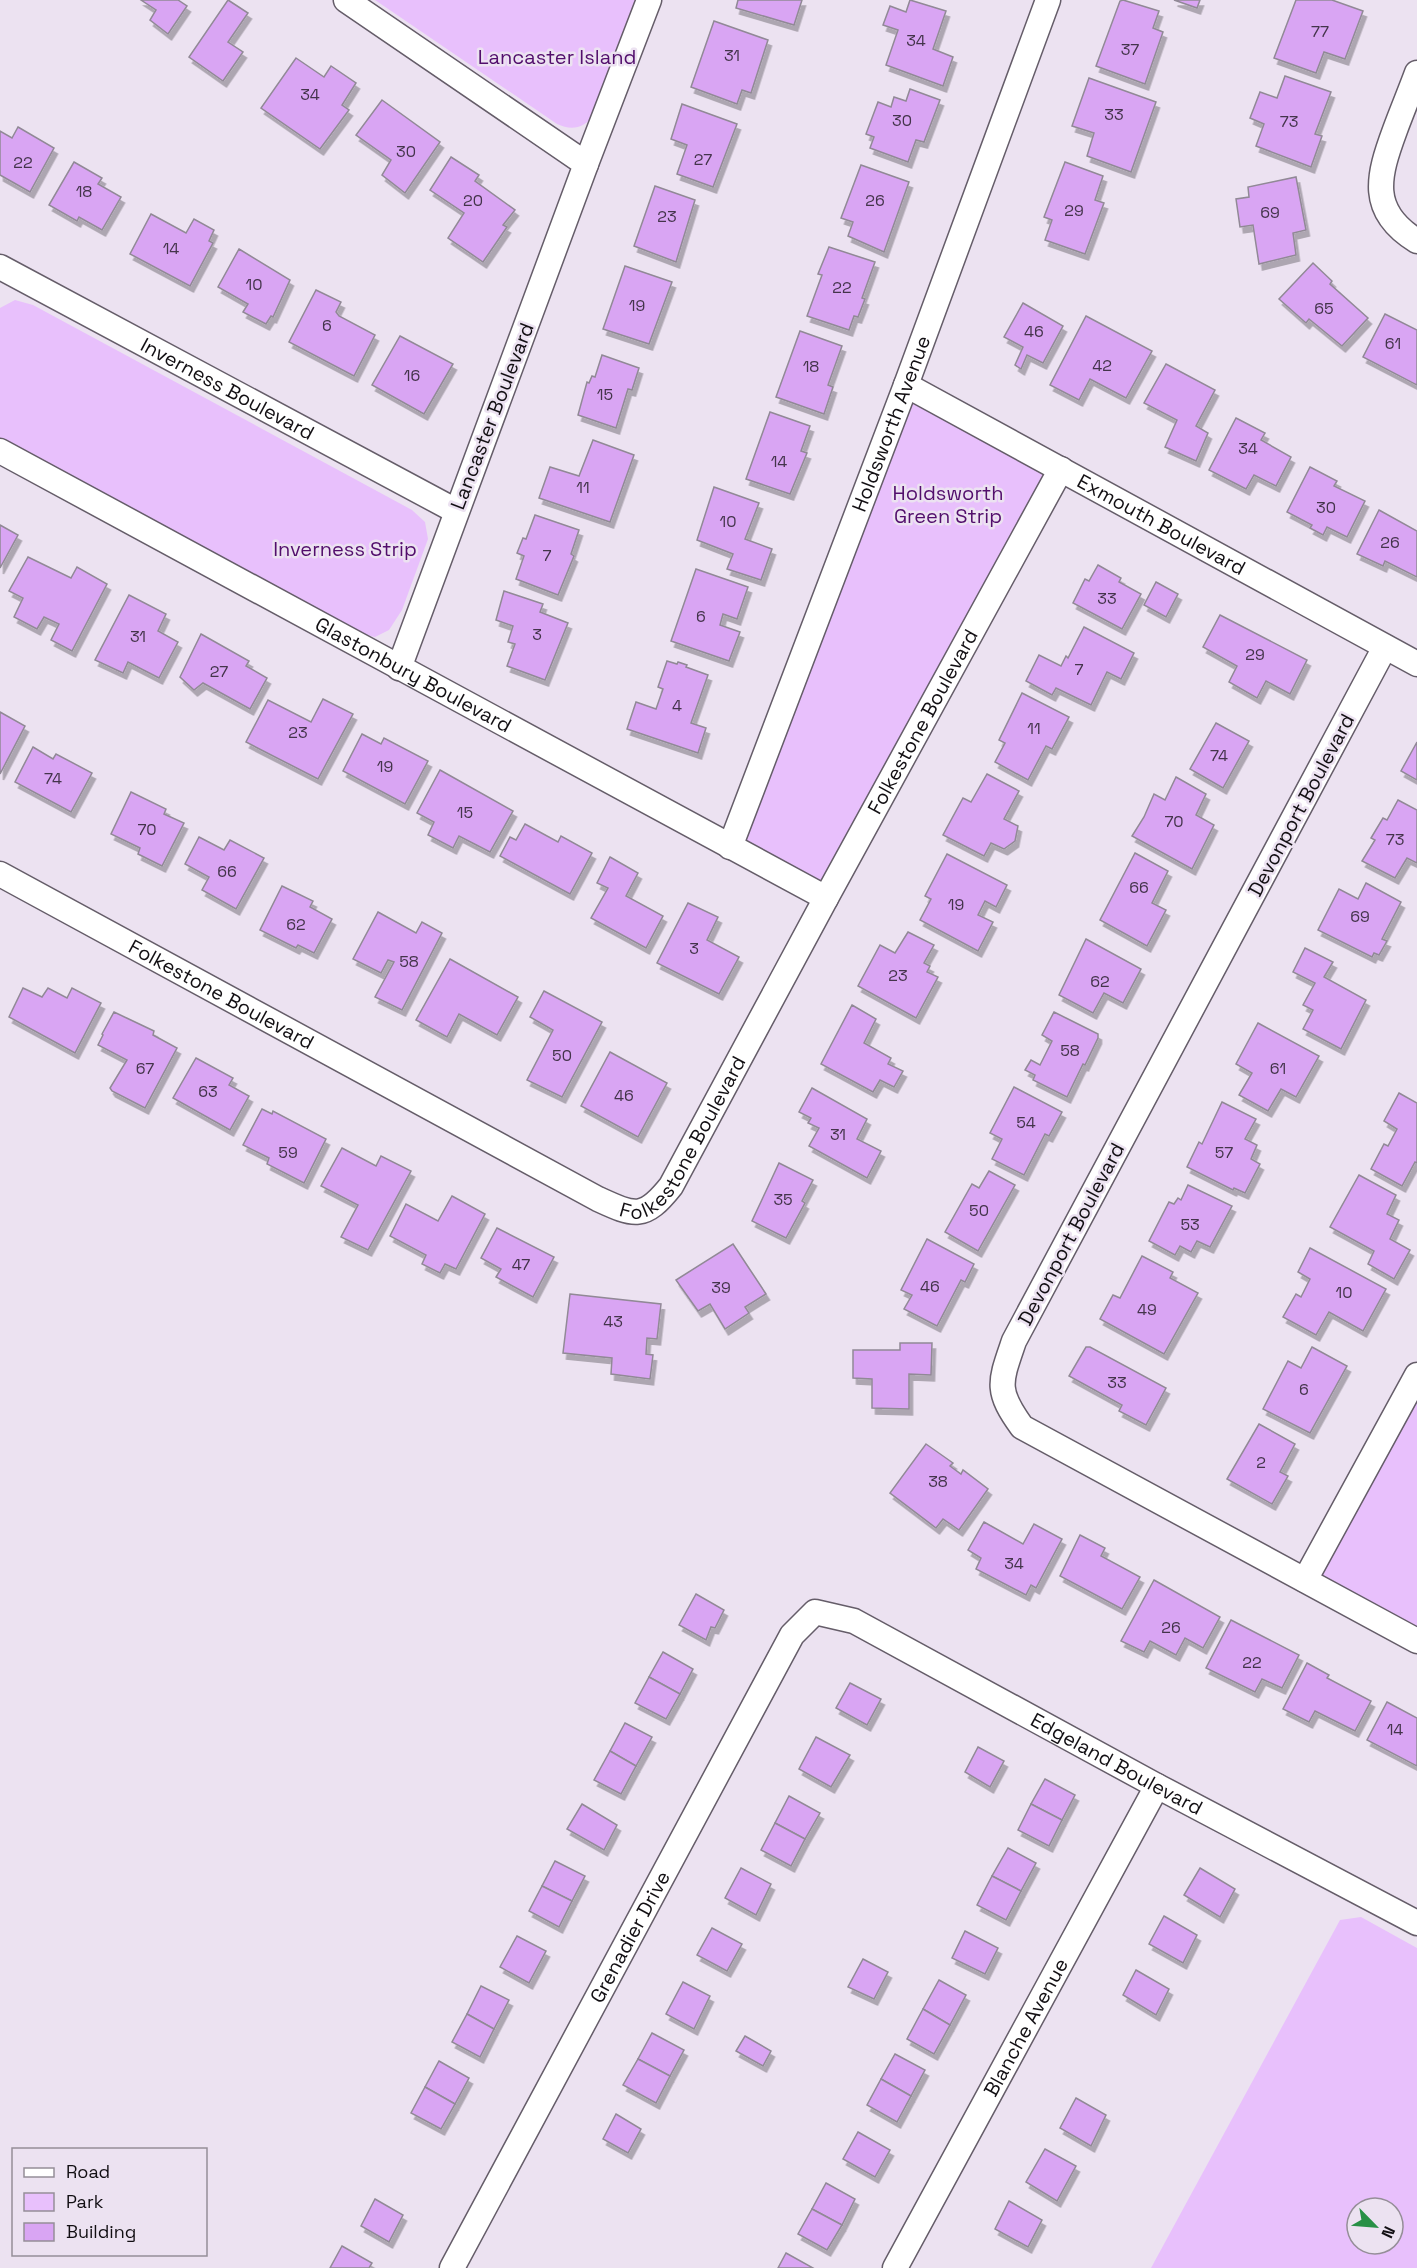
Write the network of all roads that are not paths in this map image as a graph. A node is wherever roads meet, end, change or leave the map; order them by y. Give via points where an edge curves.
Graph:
1 (346, 0) edge
2 (649, 0) edge
3 (1048, 0) edge
4 (1417, 73) edge
5 (586, 164) junction
6 (1417, 241) edge
7 (0, 267) edge
8 (906, 385) junction
9 (0, 451) edge
10 (1061, 469) junction
11 (456, 511) junction
12 (1385, 647) junction
13 (1417, 664) edge
14 (399, 669) junction
15 (730, 847) junction
16 (0, 874) edge
17 (826, 898) junction
18 (1414, 1388) edge
19 (1305, 1580) junction
20 (815, 1612) joint
21 (1417, 1641) edge
22 (1157, 1786) junction
23 (1417, 1923) edge
24 (452, 2268) edge
25 (895, 2268) edge

1 - 5 street
2 - 5 street, Lancaster Boulevard
3 - 8 street, Holdsworth Avenue
4 - 6 street via 1385,158 1380,193 1387,213
5 - 11 street, Lancaster Boulevard
7 - 11 street, Inverness Boulevard
8 - 10 street, Exmouth Boulevard
8 - 15 street, Holdsworth Avenue
9 - 14 street, Glastonbury Boulevard
10 - 12 street, Exmouth Boulevard
10 - 17 street, Folkestone Boulevard
11 - 14 street, Lancaster Boulevard
12 - 13 street, Exmouth Boulevard
12 - 19 street, Devonport Boulevard via 1014,1341 1001,1379 1006,1406 1022,1427
14 - 15 street, Glastonbury Boulevard
15 - 17 street, Glastonbury Boulevard
16 - 17 street, Folkestone Boulevard via 627,1213 657,1204 671,1186
18 - 19 street
19 - 21 street, Devonport Boulevard
20 - 22 street, Edgeland Boulevard via 854,1621
20 - 24 street, Grenadier Drive via 792,1635
22 - 23 street, Edgeland Boulevard
22 - 25 street, Blanche Avenue

